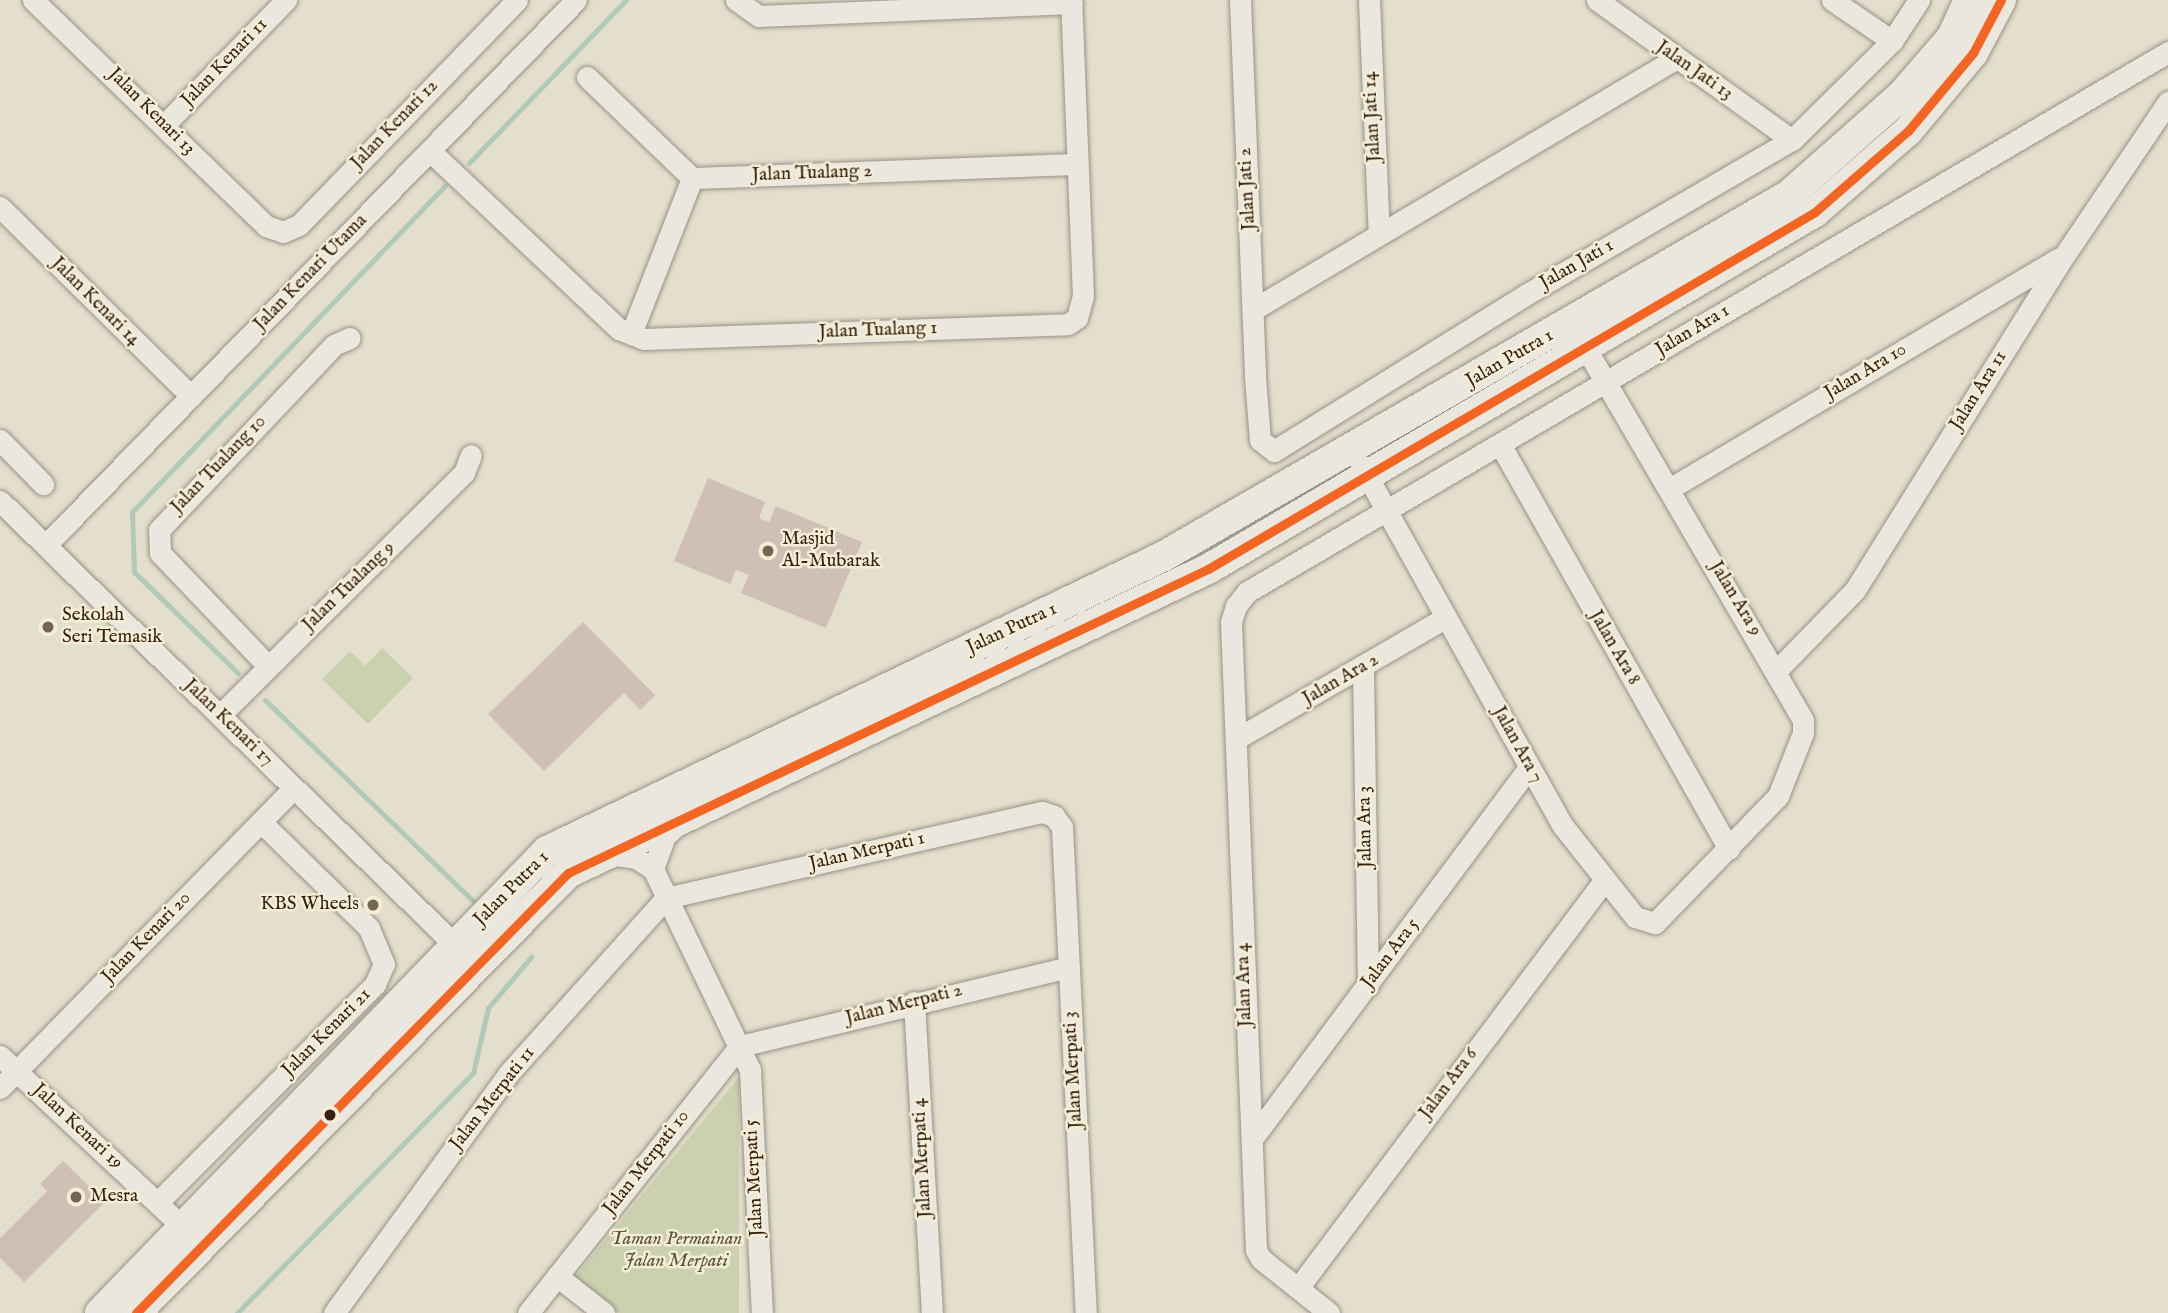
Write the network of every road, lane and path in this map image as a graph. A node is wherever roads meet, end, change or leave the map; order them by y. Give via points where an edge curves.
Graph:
1 (286, 0) edge
2 (517, 0) edge
3 (576, 0) edge
4 (736, 0) edge
5 (1240, 0) edge
6 (1369, 0) edge
7 (1597, 0) edge
8 (1832, 0) edge
9 (1919, 0) edge
10 (1969, 0) edge
11 (2001, 0) edge
12 (42, 2) edge
13 (1072, 2) edge
14 (1892, 41) junction
15 (2168, 52) edge
16 (1675, 59) junction
17 (587, 77) dead end
18 (2168, 102) edge
19 (164, 125) junction
20 (1792, 140) junction
21 (430, 151) junction
22 (1077, 164) junction
23 (692, 178) junction
24 (0, 207) edge
25 (266, 226) joint
26 (1379, 234) junction
27 (2064, 256) junction
28 (1254, 309) junction
29 (631, 334) junction
30 (350, 338) dead end
31 (1585, 347) junction
32 (1255, 377) joint
33 (1606, 383) junction
34 (191, 396) junction
35 (0, 440) edge
36 (1501, 446) junction
37 (471, 455) dead end
38 (1359, 462) junction
39 (43, 484) dead end
40 (1670, 489) junction
41 (0, 501) edge
42 (1386, 514) junction
43 (46, 545) junction
44 (1445, 618) junction
45 (1231, 622) joint
46 (268, 666) junction
47 (1363, 668) junction
48 (1778, 669) junction
49 (220, 716) junction
50 (1236, 739) junction
51 (1529, 767) junction
52 (294, 788) junction
53 (690, 812) junction
54 (261, 822) junction
55 (1062, 827) joint
56 (1729, 849) junction
57 (599, 854) junction
58 (653, 869) junction
59 (1603, 881) junction
60 (666, 898) junction
61 (456, 946) junction
62 (1069, 967) junction
63 (1368, 986) junction
64 (914, 1002) junction
65 (740, 1046) junction
66 (0, 1056) edge
67 (16, 1072) junction
68 (0, 1088) edge
69 (1252, 1139) junction
70 (158, 1202) junction
71 (184, 1228) junction
72 (557, 1276) junction
73 (1298, 1288) junction
74 (100, 1313) edge
75 (136, 1313) edge
76 (334, 1313) edge
77 (528, 1313) edge
78 (604, 1313) edge
79 (762, 1313) edge
80 (932, 1313) edge
81 (1086, 1313) edge
82 (1329, 1313) edge

1 - 19 street, Jalan Kenari 11
2 - 25 street, Jalan Kenari 12 via 299,225 283,232
3 - 21 street, Jalan Kenari Utama
4 - 13 street via 759,16
5 - 28 street, Jalan Jati 2
6 - 26 street, Jalan Jati 14
7 - 16 street, Jalan Jati 13
8 - 14 street
9 - 14 street, Jalan Jati 1
10 - 38 main road, Jalan Putra 1 via 1952,37 1901,96 1789,195
11 - 31 main road, Jalan Putra 1 via 1973,53 1908,131 1815,212
12 - 19 street, Jalan Kenari 13
13 - 22 street, Jalan Tualang 1
14 - 20 street, Jalan Jati 1
15 - 33 street, Jalan Ara 1
16 - 20 street, Jalan Jati 13
16 - 26 street
17 - 23 street
18 - 27 street, Jalan Ara 11
19 - 25 street, Jalan Kenari 13
20 - 32 street, Jalan Jati 1 via 1527,294 1274,452 1260,440
21 - 29 street, Jalan Tualang 1 via 619,329
21 - 34 street, Jalan Kenari Utama
22 - 23 street, Jalan Tualang 2
22 - 29 street, Jalan Tualang 1 via 1083,296 1077,318 1068,324 644,339
23 - 29 street
24 - 34 street, Jalan Kenari 14
26 - 28 street
27 - 40 street, Jalan Ara 10
27 - 48 street, Jalan Ara 11 via 1855,590
28 - 32 street, Jalan Jati 2
30 - 46 street, Jalan Tualang 10 via 334,345 159,530 160,553
31 - 33 street, Jalan Ara 9
31 - 38 main road, Jalan Putra 1
33 - 36 street, Jalan Ara 1
33 - 40 street, Jalan Ara 9
34 - 43 street, Jalan Kenari Utama
35 - 39 street
36 - 42 street, Jalan Ara 1
36 - 56 street, Jalan Ara 8
37 - 46 street, Jalan Tualang 9 via 464,473
38 - 42 street, Jalan Ara 7
38 - 53 main road, Jalan Putra 1 via 1208,569
38 - 61 main road, Jalan Putra 1 via 572,835 547,851
40 - 48 street, Jalan Ara 9
41 - 43 street, Jalan Kenari 17
42 - 44 street, Jalan Ara 7
42 - 45 street, Jalan Ara 1 via 1247,592
43 - 49 street, Jalan Kenari 17
44 - 47 street, Jalan Ara 2
44 - 51 street, Jalan Ara 7
45 - 50 street, Jalan Ara 4
46 - 49 street, Jalan Tualang 9
47 - 50 street, Jalan Ara 2
47 - 63 street, Jalan Ara 3
48 - 56 street, Jalan Ara 9 via 1799,707 1803,733 1778,796
49 - 52 street, Jalan Kenari 17
50 - 69 street, Jalan Ara 4
51 - 59 street, Jalan Ara 7 via 1563,826
51 - 63 street, Jalan Ara 5
52 - 54 street, Jalan Kenari 20
52 - 61 street, Jalan Kenari 17
53 - 57 main road, Jalan Putra 1
53 - 58 street via 665,836
54 - 67 street, Jalan Kenari 20
54 - 70 street, Jalan Kenari 21 via 369,928 384,964 375,984
55 - 60 street, Jalan Merpati 1 via 1054,816 1042,812
55 - 62 street, Jalan Merpati 3
56 - 59 street, Jalan Ara 7 via 1655,923 1640,922
57 - 58 street via 629,855
57 - 75 main road, Jalan Putra 1 via 568,873
58 - 60 street, Jalan Merpati 5
59 - 73 street, Jalan Ara 6
60 - 65 street, Jalan Merpati 5
60 - 76 street, Jalan Merpati 11 via 508,1074
61 - 71 main road, Jalan Putra 1
62 - 64 street, Jalan Merpati 2
62 - 81 street, Jalan Merpati 3
63 - 69 street, Jalan Ara 5
64 - 65 street, Jalan Merpati 2
64 - 80 street, Jalan Merpati 4
65 - 72 street, Jalan Merpati 10
65 - 79 street, Jalan Merpati 5 via 750,1070
66 - 67 street, Jalan Kenari 19
67 - 68 street, Jalan Kenari 20
67 - 70 street, Jalan Kenari 19
69 - 73 street, Jalan Ara 4 via 1257,1254
70 - 71 street, Jalan Kenari 19
71 - 74 main road, Jalan Putra 1
72 - 77 street, Jalan Merpati 10
72 - 78 street
73 - 82 street, Jalan Ara 4

